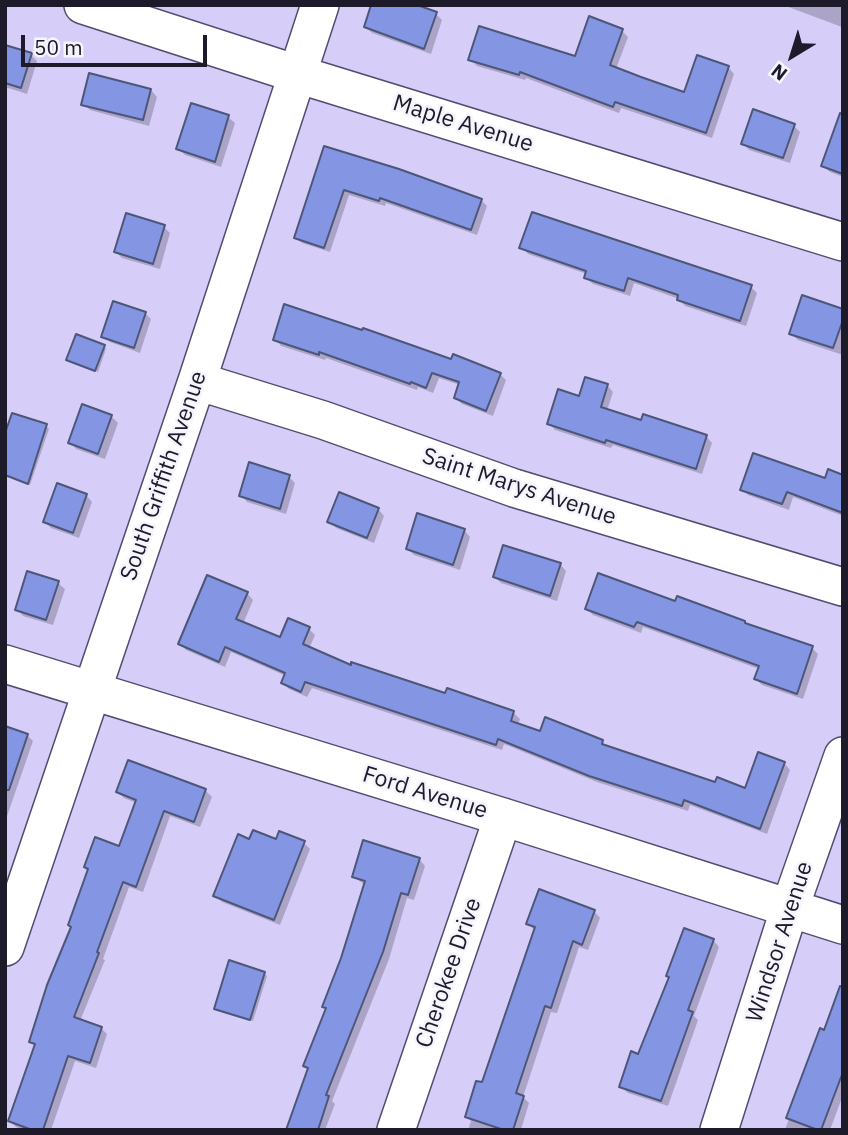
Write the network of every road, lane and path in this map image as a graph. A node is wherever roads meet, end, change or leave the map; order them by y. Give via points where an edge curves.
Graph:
1 (83, 5) edge
2 (320, 5) edge
3 (297, 74) junction
4 (843, 242) edge
5 (197, 381) junction
6 (843, 587) edge
7 (5, 664) edge
8 (91, 690) junction
9 (843, 756) edge
10 (503, 817) junction
11 (790, 908) junction
12 (843, 925) edge
13 (5, 947) edge
14 (396, 1130) edge
15 (719, 1130) edge

1 - 3 street, Maple Avenue
2 - 3 street, South Griffith Avenue
3 - 4 street, Maple Avenue
3 - 5 street, South Griffith Avenue
5 - 6 street, Saint Marys Avenue via 514,488
5 - 8 street, South Griffith Avenue
7 - 8 street, Ford Avenue
8 - 10 street, Ford Avenue
8 - 13 street, South Griffith Avenue
9 - 11 street, Windsor Avenue
10 - 11 street, Ford Avenue
10 - 14 street, Cherokee Drive
11 - 12 street, Ford Avenue
11 - 15 street, Windsor Avenue

